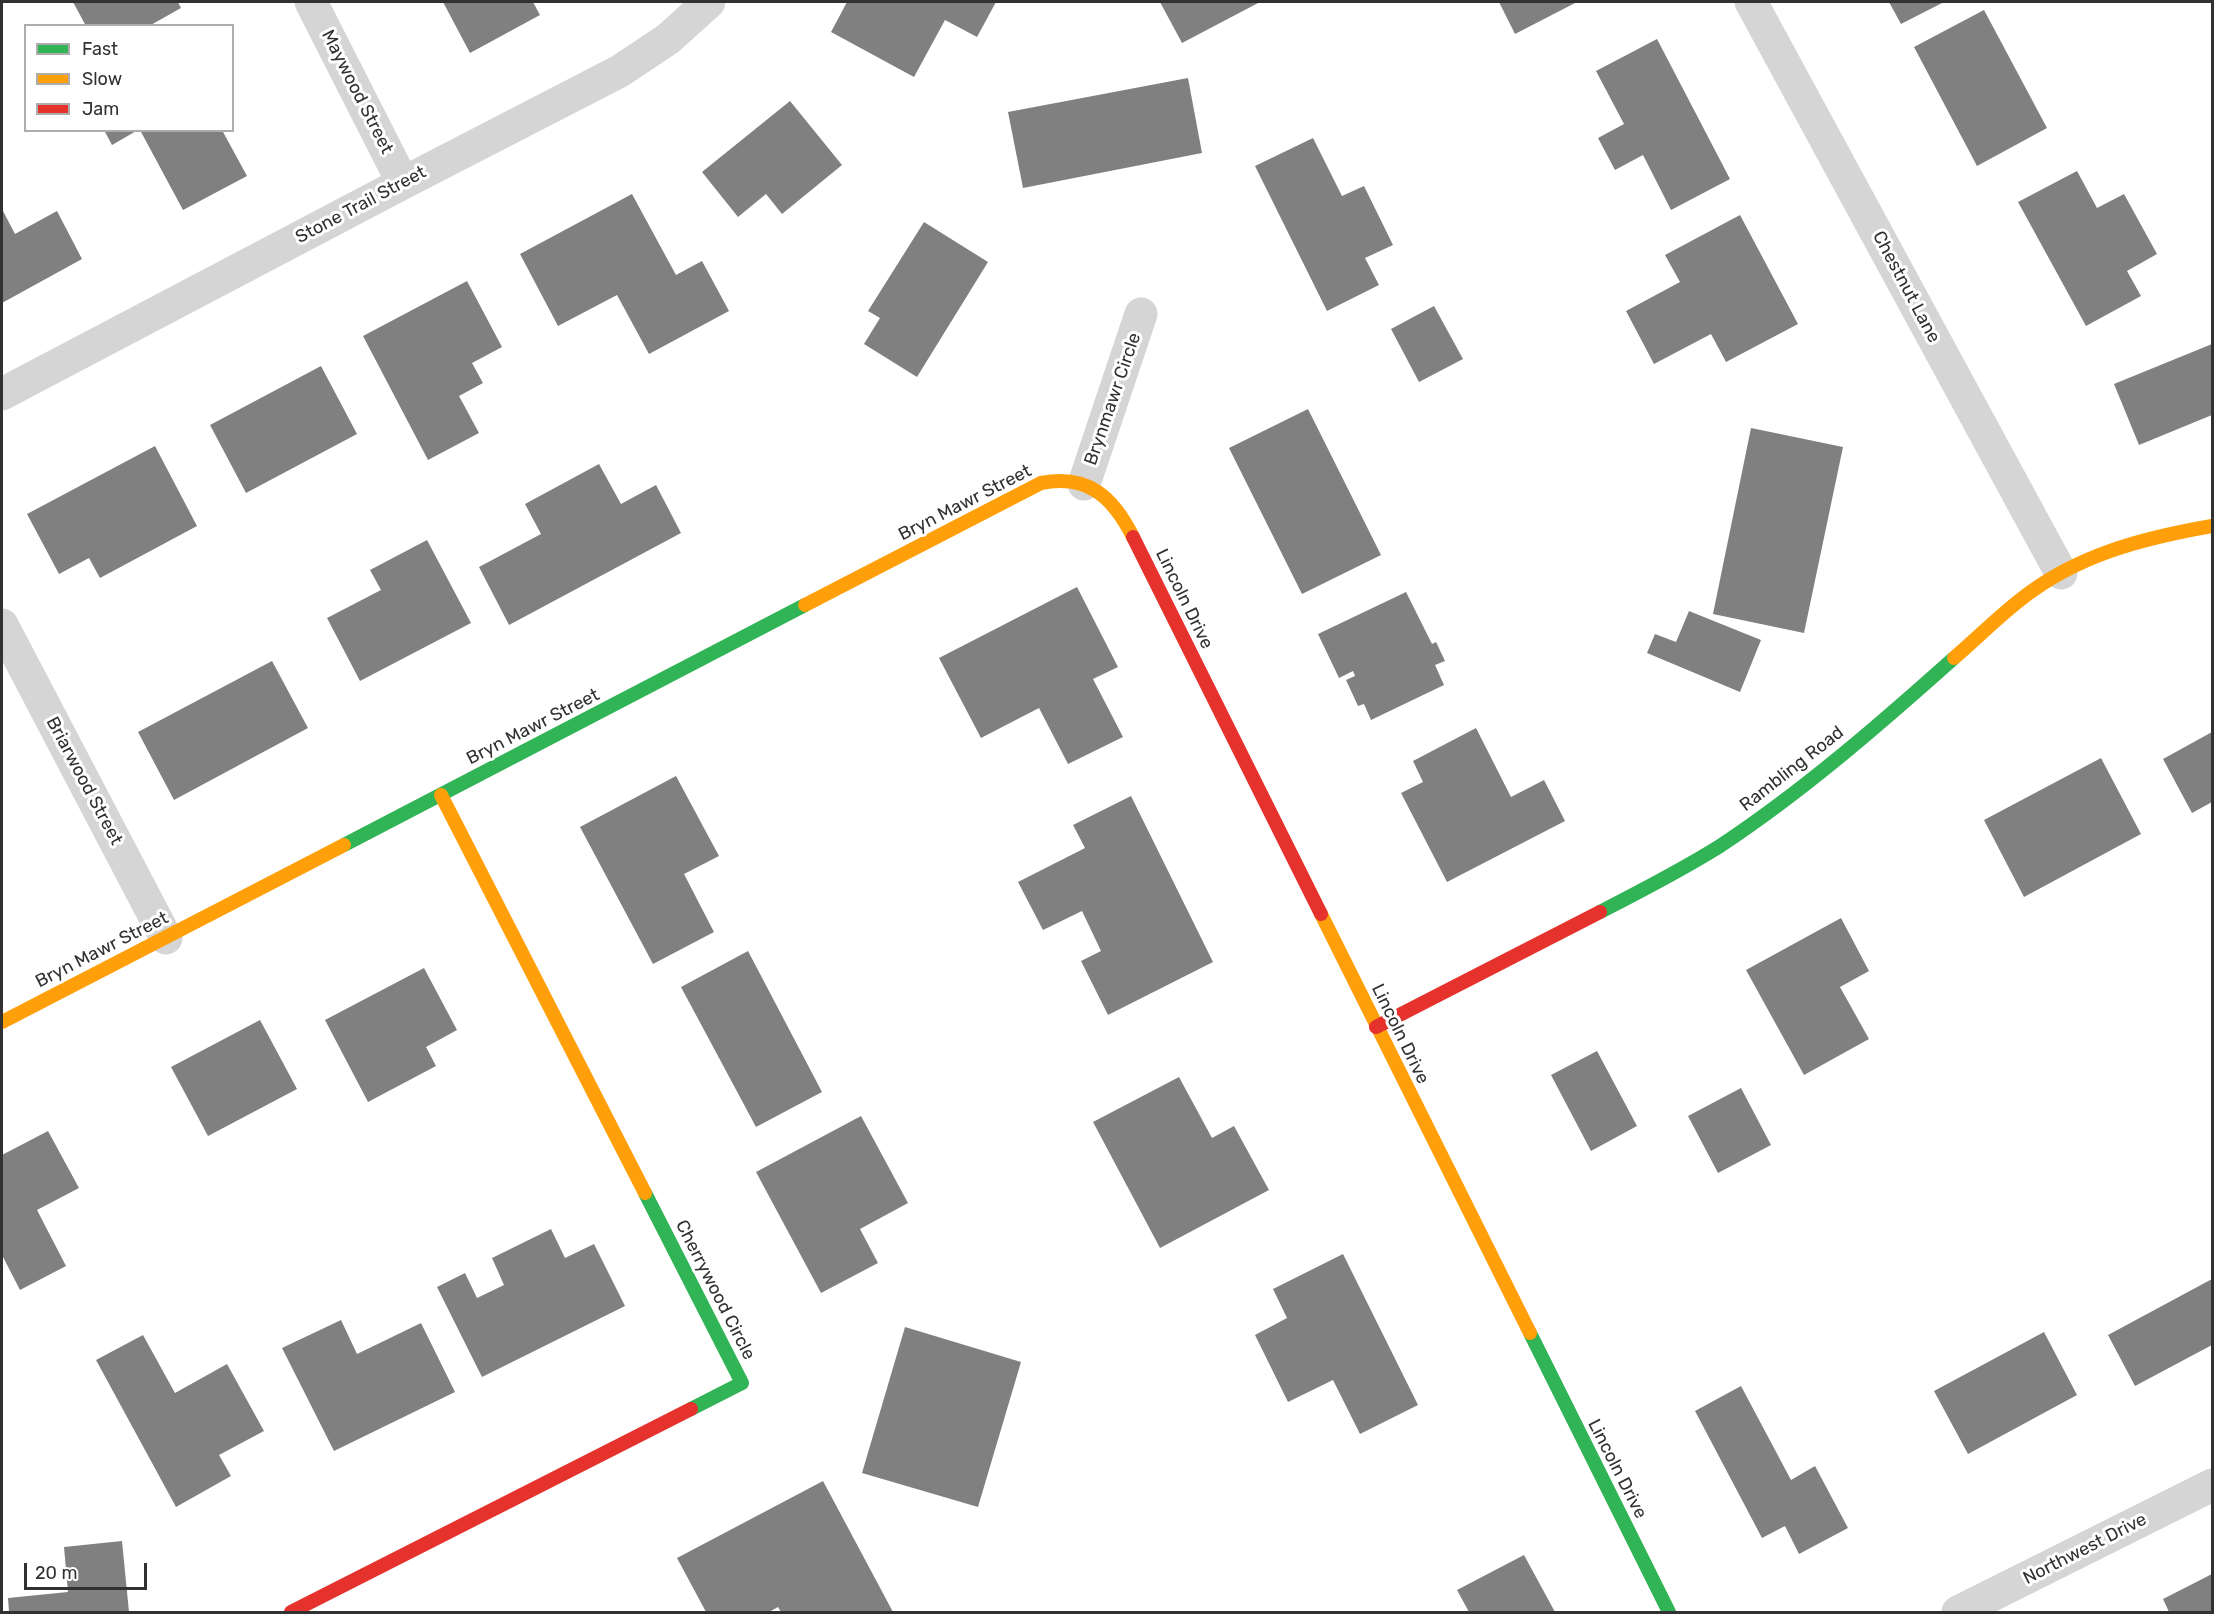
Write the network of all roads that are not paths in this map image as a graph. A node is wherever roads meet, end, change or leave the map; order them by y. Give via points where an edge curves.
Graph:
1 (311, 2) edge
2 (709, 2) edge
3 (1751, 2) edge
4 (403, 183) junction
5 (1142, 314) dead end
6 (2, 394) edge
7 (1084, 484) junction
8 (2212, 526) edge
9 (2061, 573) junction
10 (2, 625) edge
11 (441, 795) junction
12 (166, 938) junction
13 (2, 1022) edge
14 (1376, 1026) junction
15 (2212, 1485) edge
16 (291, 1612) edge
17 (1669, 1612) edge
18 (1958, 1612) edge

1 - 4 street, Maywood Street
2 - 4 street, Stone Trail Street via 668,39 621,71
3 - 9 street, Chestnut Lane
4 - 6 street, Stone Trail Street
5 - 7 street, Brynmawr Circle
7 - 11 street, Bryn Mawr Street via 1057,479 1041,483
7 - 14 street, Lincoln Drive via 1114,504 1126,522
8 - 9 street, Rambling Road via 2106,551
9 - 14 street, Rambling Road via 2021,599 1880,724 1719,846 1651,886
10 - 12 street, Briarwood Street
11 - 12 street, Bryn Mawr Street
11 - 16 street, Cherrywood Circle via 742,1383
12 - 13 street, Bryn Mawr Street
14 - 17 street, Lincoln Drive
15 - 18 street, Northwest Drive

